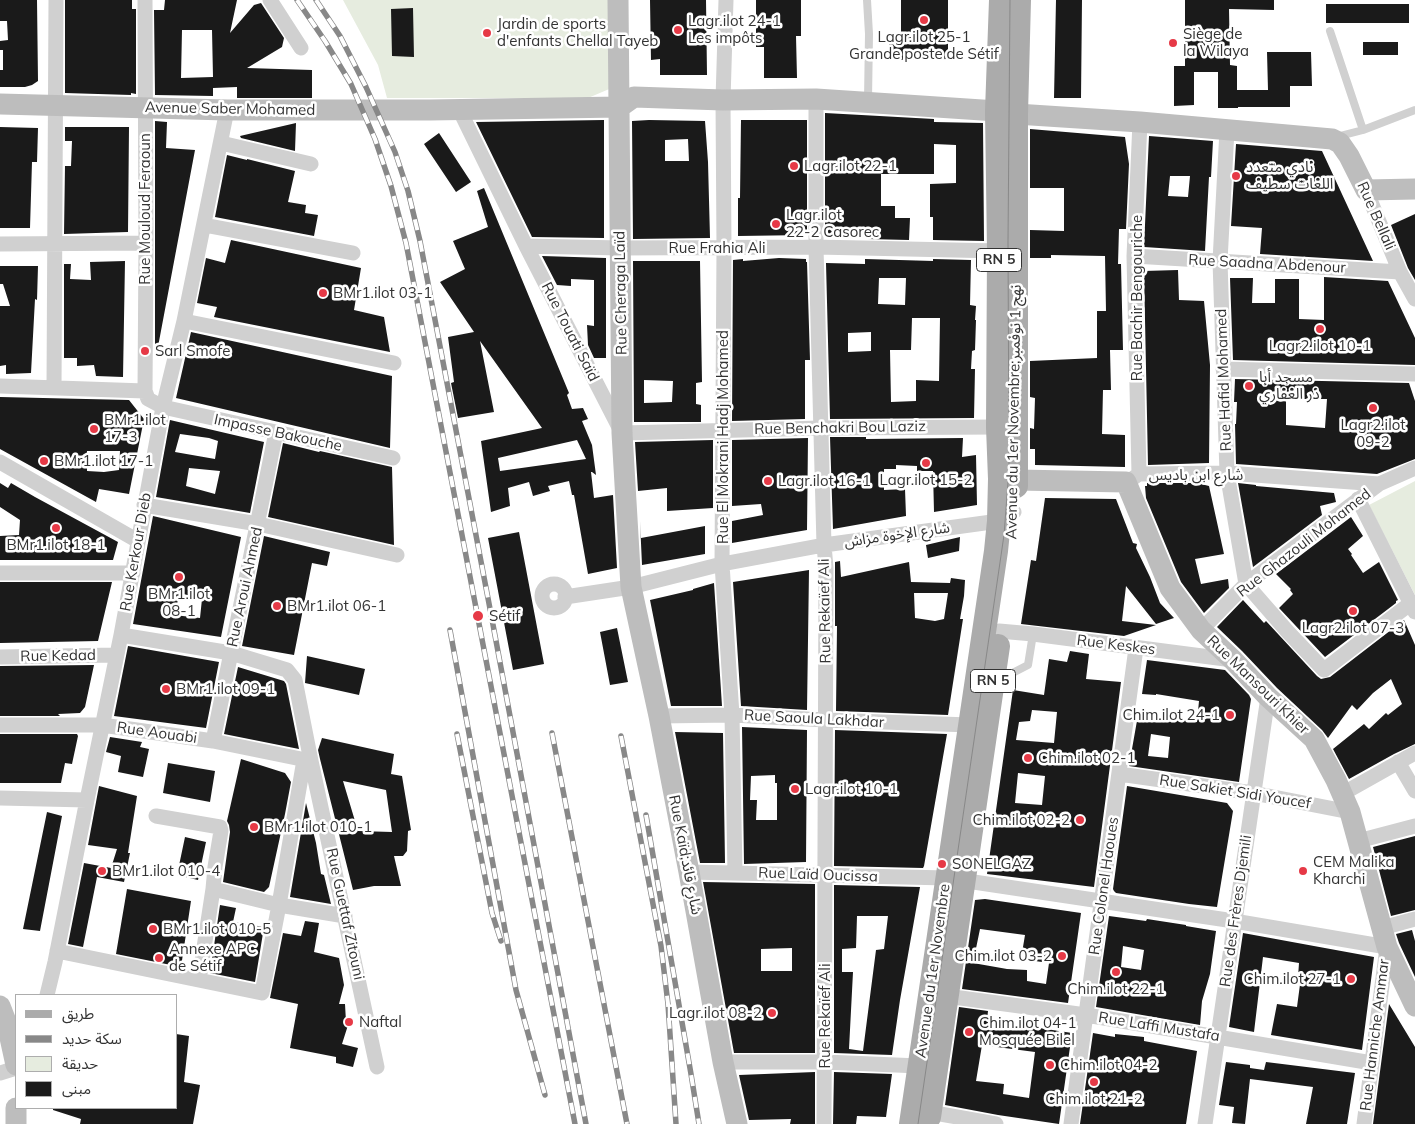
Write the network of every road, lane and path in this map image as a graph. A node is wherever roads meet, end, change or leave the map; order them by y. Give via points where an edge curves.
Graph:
1 (56, 0) edge
2 (145, 0) edge
3 (270, 0) edge
4 (618, 0) edge
5 (726, 0) edge
6 (867, 0) edge
7 (1001, 0) edge
8 (1020, 0) edge
9 (1330, 31) dead end
10 (301, 48) dead end
11 (816, 99) junction
12 (723, 100) junction
13 (868, 102) junction
14 (0, 104) edge
15 (54, 106) junction
16 (145, 107) junction
17 (620, 107) junction
18 (460, 109) junction
19 (227, 110) junction
20 (1415, 110) edge
21 (1007, 112) junction
22 (1140, 122) junction
23 (1227, 130) junction
24 (1362, 130) junction
25 (1332, 139) junction
26 (221, 143) junction
27 (312, 164) dead end
28 (1415, 189) edge
29 (1366, 190) junction
30 (204, 226) junction
31 (146, 243) junction
32 (0, 244) edge
33 (54, 244) junction
34 (526, 246) junction
35 (816, 247) junction
36 (621, 248) junction
37 (724, 248) junction
38 (999, 251) junction
39 (352, 253) dead end
40 (1134, 256) junction
41 (1220, 261) junction
42 (1400, 272) junction
43 (1415, 299) edge
44 (184, 321) junction
45 (394, 363) dead end
46 (1223, 369) junction
47 (1415, 374) edge
48 (0, 386) edge
49 (54, 388) junction
50 (144, 390) junction
51 (163, 408) junction
52 (998, 427) junction
53 (822, 428) junction
54 (723, 431) junction
55 (276, 432) junction
56 (622, 433) junction
57 (393, 458) dead end
58 (0, 462) edge
59 (1415, 468) edge
60 (1227, 473) junction
61 (1133, 478) junction
62 (1016, 480) junction
63 (1379, 484) junction
64 (1358, 499) junction
65 (144, 505) junction
66 (1007, 516) junction
67 (258, 524) junction
68 (138, 541) junction
69 (824, 545) junction
70 (397, 555) dead end
71 (722, 564) junction
72 (0, 573) edge
73 (133, 573) junction
74 (1246, 584) junction
75 (630, 587) junction
76 (565, 597) dead end
77 (1413, 607) edge
78 (1201, 630) junction
79 (999, 631) junction
80 (1033, 634) junction
81 (121, 635) junction
82 (1136, 648) junction
83 (231, 653) junction
84 (116, 655) junction
85 (0, 656) edge
86 (1233, 660) junction
87 (993, 683) junction
88 (1268, 697) junction
89 (732, 715) junction
90 (659, 716) junction
91 (826, 720) junction
92 (0, 724) edge
93 (102, 725) junction
94 (970, 725) junction
95 (213, 741) junction
96 (1415, 753) edge
97 (308, 761) junction
98 (1398, 762) junction
99 (1119, 774) junction
100 (1415, 791) edge
101 (1253, 793) junction
102 (0, 798) edge
103 (87, 800) junction
104 (1346, 803) junction
105 (156, 816) dead end
106 (1415, 826) edge
107 (1358, 841) junction
108 (689, 872) junction
109 (735, 873) junction
110 (826, 876) junction
111 (955, 879) junction
112 (213, 889) junction
113 (1102, 901) junction
114 (279, 905) junction
115 (345, 916) junction
116 (1415, 919) edge
117 (1234, 921) junction
118 (1384, 937) junction
119 (57, 951) junction
120 (199, 980) junction
121 (47, 994) edge
122 (946, 996) junction
123 (0, 1006) edge
124 (1415, 1006) edge
125 (1086, 1015) junction
126 (1218, 1037) junction
127 (15, 1061) edge
128 (723, 1062) junction
129 (825, 1062) junction
130 (1372, 1063) junction
131 (15, 1066) edge
132 (919, 1066) junction
133 (377, 1067) dead end
134 (0, 1073) edge
135 (16, 1109) edge
136 (923, 1120) edge
137 (16, 1124) edge
138 (737, 1124) edge
139 (824, 1124) edge
140 (996, 1124) edge
141 (1072, 1124) edge
142 (1205, 1124) edge
143 (1364, 1124) edge

1 - 15 street
2 - 16 street, Rue Mouloud Feraoun
3 - 10 street
4 - 17 street, Rue Cheraga Laïd
5 - 12 street, Rue El Mokrani Hadj Mohamed
6 - 13 lane
7 - 21 main road, Avenue du 1er Novembre;نهج 1 نوفمبر / RN 5
8 - 21 main road, Avenue du 1er Novembre;نهج 1 نوفمبر / RN 5
9 - 24 lane
11 - 12 street
11 - 13 street
11 - 35 street, Rue Rekaïef Ali
12 - 17 street via 634,97
12 - 37 street, Rue El Mokrani Hadj Mohamed
13 - 21 street
14 - 15 street, Avenue Saber Mohamed
15 - 16 street, Avenue Saber Mohamed
15 - 33 street
16 - 19 street, Avenue Saber Mohamed
16 - 31 street, Rue Mouloud Feraoun
17 - 18 street, Avenue Saber Mohamed
17 - 36 street, Rue Cheraga Laïd
18 - 19 street, Avenue Saber Mohamed
18 - 34 street, Rue Touati Saïd
19 - 26 street, Rue Kerkour Dieb
20 - 24 lane
21 - 22 street
21 - 38 main road, Avenue du 1er Novembre;نهج 1 نوفمبر / RN 5
21 - 62 main road, Avenue du 1er Novembre;نهج 1 نوفمبر / RN 5
22 - 23 street
22 - 40 street, Rue Bachir Bengouriche
23 - 25 street
23 - 41 street, Rue Hafid Mohamed
24 - 25 lane
25 - 29 street, Rue Bellali via 1348,156
26 - 27 street
26 - 30 street, Rue Kerkour Dieb
28 - 29 street
29 - 42 street, Rue Bellali
30 - 39 street
30 - 44 street, Rue Kerkour Dieb
31 - 33 street
31 - 50 street, Rue Mouloud Feraoun
32 - 33 street
33 - 49 street
34 - 36 street, Rue Frahia Ali
34 - 56 street, Rue Touati Saïd
35 - 37 street, Rue Frahia Ali
35 - 38 street, Rue Frahia Ali
35 - 53 street, Rue Rekaïef Ali
36 - 37 street, Rue Frahia Ali
36 - 56 street, Rue Cheraga Laïd
37 - 54 street, Rue El Mokrani Hadj Mohamed
38 - 52 main road, Avenue du 1er Novembre;نهج 1 نوفمبر / RN 5
40 - 41 street, Rue Saadna Abdenour
40 - 61 street, Rue Bachir Bengouriche
41 - 42 street, Rue Saadna Abdenour
41 - 46 street, Rue Hafid Mohamed
42 - 43 street, Rue Bellali
44 - 45 street
44 - 51 street, Rue Kerkour Dieb
46 - 47 street
46 - 60 street, Rue Hafid Mohamed
48 - 49 street
49 - 50 street
50 - 51 street via 148,399
51 - 55 street, Impasse Bakouche
51 - 65 street, Rue Kerkour Dieb
52 - 53 street, Rue Benchakri Bou Laziz
52 - 66 main road, Avenue du 1er Novembre;نهج 1 نوفمبر / RN 5 via 1000,479
53 - 54 street, Rue Benchakri Bou Laziz
53 - 69 street, Rue Rekaïef Ali
54 - 56 street, Rue Benchakri Bou Laziz
54 - 71 street, Rue El Mokrani Hadj Mohamed
55 - 57 street, Impasse Bakouche
55 - 67 street, Rue Aroui Ahmed
56 - 75 street, Rue Cheraga Laïd
58 - 68 street
59 - 63 street, Rue Ghazouli Mohamed
60 - 61 street, شارع ابن باديس
60 - 63 street, شارع ابن باديس
60 - 74 street, Rue Hafid Mohamed
61 - 62 street, شارع ابن باديس
61 - 78 street, Rue Mansouri Khier via 1170,588
62 - 66 main road, Avenue du 1er Novembre;نهج 1 نوفمبر / RN 5
63 - 64 street, Rue Ghazouli Mohamed
64 - 74 street, Rue Ghazouli Mohamed
64 - 77 street
65 - 67 street
65 - 68 street, Rue Kerkour Dieb
66 - 69 street, شارع الإخوة مزاش
66 - 79 main road, Avenue du 1er Novembre;نهج 1 نوفمبر / RN 5 via 1013,539
66 - 94 main road, Avenue du 1er Novembre / RN 5 via 996,551
67 - 70 street
67 - 83 street, Rue Aroui Ahmed
68 - 73 street, Rue Kerkour Dieb
69 - 71 street, شارع الإخوة مزاش
69 - 91 street, Rue Rekaïef Ali
71 - 75 street, شارع الإخوة مزاش
71 - 89 street, Rue El Mokrani Hadj Mohamed
72 - 73 street
73 - 81 street, Rue Kerkour Dieb
74 - 77 street via 1324,670
74 - 78 street, Rue Ghazouli Mohamed
75 - 76 street, شارع الإخوة مزاش
75 - 90 street, Rue Kaïd;شارع قائد
78 - 86 street, Rue Mansouri Khier
79 - 80 street, Rue Keskes
79 - 87 main road, Avenue du 1er Novembre;نهج 1 نوفمبر / RN 5
80 - 82 street, Rue Keskes
80 - 87 lane via 1028,665
81 - 83 street
81 - 84 street, Rue Kerkour Dieb
82 - 86 street, Rue Keskes
82 - 99 street, Rue Colonel Haoues
83 - 95 street, Rue Aroui Ahmed
83 - 97 street via 287,670 295,680
84 - 85 street, Rue Kedad
84 - 93 street, Rue Kerkour Dieb
86 - 88 street, Rue Mansouri Khier
87 - 111 main road, Avenue du 1er Novembre;نهج 1 نوفمبر / RN 5
88 - 101 street, Rue des Frères Djemili
88 - 104 street, Rue Mansouri Khier via 1314,739
89 - 90 street, Rue Saoula Lakhdar
89 - 91 street, Rue Saoula Lakhdar
89 - 109 street, Rue El Mokrani Hadj Mohamed
90 - 108 street, Rue Kaïd;شارع قائد
91 - 94 street, Rue Saoula Lakhdar
91 - 110 street, Rue Rekaïef Ali
92 - 93 street, Rue Aouabi
93 - 95 street, Rue Aouabi
93 - 103 street, Rue Kerkour Dieb
94 - 111 main road, Avenue du 1er Novembre / RN 5
95 - 97 street, Rue Aouabi
96 - 98 street
97 - 114 street
97 - 115 street, Rue Guettaf Zitouni
98 - 100 street
98 - 104 street
99 - 101 street, Rue Sakiet Sidi Youcef
99 - 113 street, Rue Colonel Haoues
101 - 104 street, Rue Sakiet Sidi Youcef
101 - 117 street, Rue des Frères Djemili
102 - 103 street
103 - 119 street, Rue Kerkour Dieb
104 - 107 street, Rue Mansouri Khier
105 - 112 street via 220,827
106 - 107 street
107 - 118 street, Rue Mansouri Khier
108 - 109 street, Rue Laïd Oucissa
108 - 128 street, Rue Kaïd;شارع قائد
109 - 110 street, Rue Laïd Oucissa
110 - 111 street, Rue Laïd Oucissa
110 - 129 street, Rue Rekaïef Ali
111 - 113 street, Rue Laïd Oucissa
111 - 122 main road, Avenue du 1er Novembre / RN 5
111 - 132 main road, Avenue du 1er Novembre / RN 5
112 - 114 street
112 - 120 street
113 - 117 street, Rue Laïd Oucissa
113 - 125 street, Rue Colonel Haoues
114 - 115 street
114 - 120 street via 262,993
115 - 133 street, Rue Guettaf Zitouni
116 - 118 street
117 - 118 street, Rue Laïd Oucissa
117 - 126 street, Rue des Frères Djemili
118 - 124 street, Rue Mansouri Khier
118 - 130 street, Rue Hanniche Ammar
119 - 120 street
119 - 121 street, Rue Kerkour Dieb
122 - 125 street, Rue Laffi Mustafa
122 - 136 main road, Avenue du 1er Novembre / RN 5
123 - 127 street
125 - 126 street, Rue Laffi Mustafa
125 - 141 street, Rue Colonel Haoues
126 - 130 street, Rue Laffi Mustafa
126 - 142 street, Rue des Frères Djemili
128 - 129 street
128 - 138 street, Rue Kaïd;شارع قائد
129 - 132 street
129 - 139 street, Rue Rekaïef Ali
130 - 143 street, Rue Hanniche Ammar
131 - 134 street
132 - 136 main road, Avenue du 1er Novembre / RN 5
135 - 137 street
136 - 140 street

